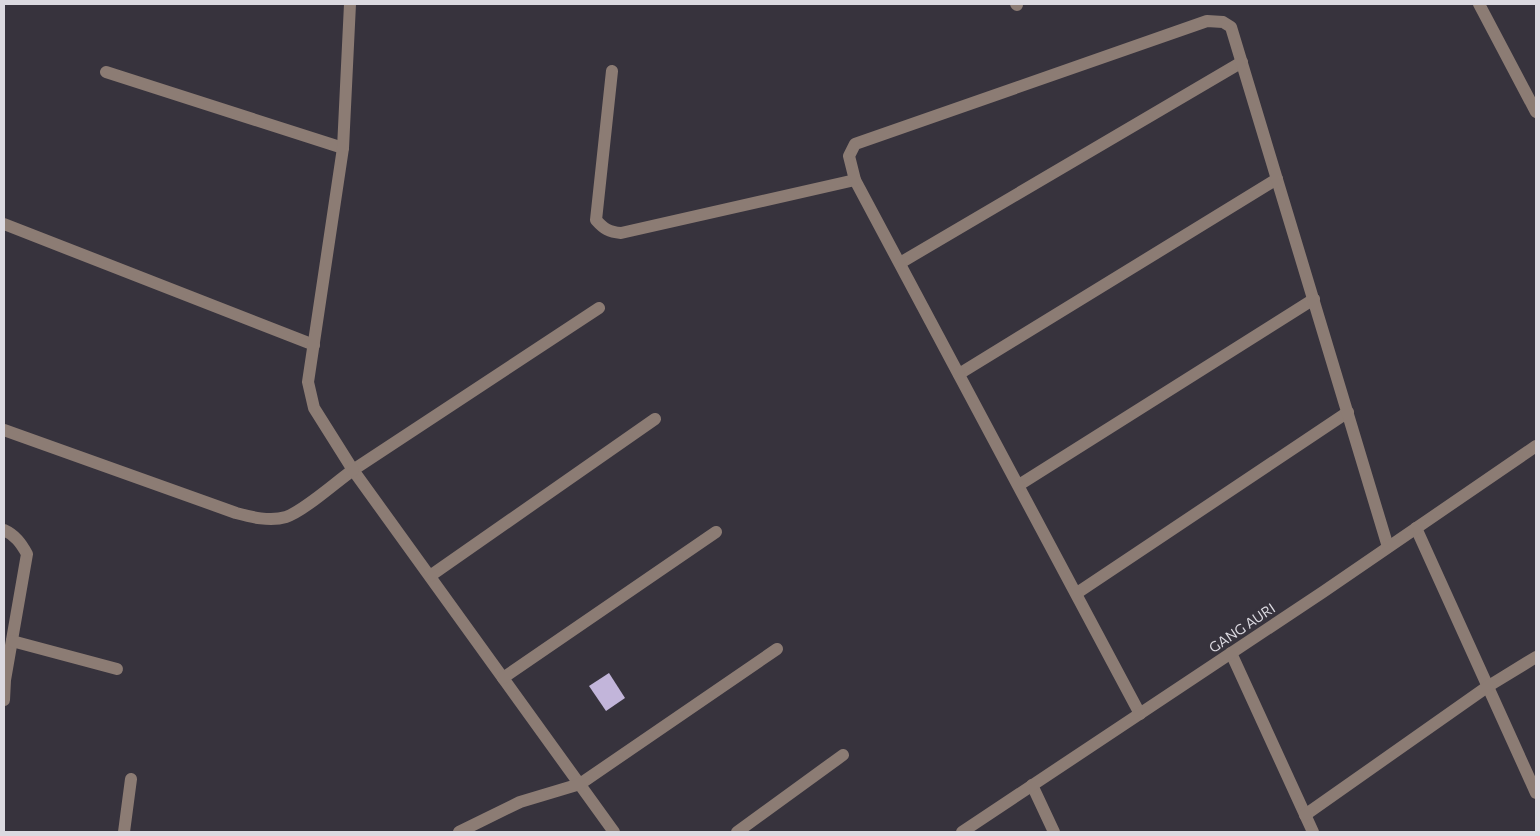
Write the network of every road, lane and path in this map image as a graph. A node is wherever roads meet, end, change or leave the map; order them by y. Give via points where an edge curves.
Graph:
1 (350, 4) edge
2 (1479, 4) edge
3 (1242, 62) junction
4 (106, 72) dead end
5 (612, 72) dead end
6 (1536, 112) edge
7 (343, 148) junction
8 (1277, 179) junction
9 (855, 180) junction
10 (4, 224) edge
11 (900, 264) junction
12 (1314, 299) junction
13 (599, 308) dead end
14 (314, 345) junction
15 (959, 374) junction
16 (1348, 412) junction
17 (655, 419) dead end
18 (4, 430) edge
19 (1536, 446) edge
20 (353, 470) junction
21 (1018, 485) junction
22 (1416, 528) junction
23 (4, 530) edge
24 (716, 532) dead end
25 (1388, 547) junction
26 (430, 576) junction
27 (1077, 593) junction
28 (12, 642) junction
29 (777, 649) dead end
30 (1231, 653) junction
31 (1536, 657) edge
32 (117, 669) dead end
33 (503, 678) junction
34 (1487, 687) junction
35 (4, 700) edge
36 (1140, 714) junction
37 (843, 755) dead end
38 (131, 779) dead end
39 (580, 784) junction
40 (1032, 785) junction
41 (1536, 793) edge
42 (1306, 815) junction
43 (124, 832) edge
44 (459, 832) edge
45 (614, 832) edge
46 (737, 832) edge
47 (962, 832) edge
48 (1054, 832) edge
49 (1313, 832) edge

1 - 7 street
2 - 6 street
3 - 8 street
3 - 9 street via 1231,27 1224,22 1207,21 855,144 848,156
3 - 11 street
4 - 7 street
5 - 9 street via 596,220 610,232
7 - 14 street
8 - 12 street
8 - 15 street
9 - 11 street
10 - 14 street
11 - 15 street
12 - 16 street
12 - 21 street
13 - 20 street
14 - 20 street via 308,382 314,408
15 - 21 street
16 - 25 street
16 - 27 street
17 - 26 street
18 - 20 street via 260,519 285,517 303,508
19 - 22 street, GANG AURI
20 - 26 street
21 - 27 street
22 - 25 street, GANG AURI
22 - 34 street
23 - 28 street via 22,544 27,554
24 - 33 street
25 - 30 street, GANG AURI
26 - 33 street
27 - 36 street
28 - 32 street
28 - 35 street
29 - 39 street
30 - 36 street, GANG AURI
30 - 42 street
31 - 34 street
33 - 39 street
34 - 41 street
34 - 42 street
36 - 40 street, GANG AURI
37 - 46 street
38 - 43 street
39 - 44 street via 520,802
39 - 45 street
40 - 47 street, GANG AURI
40 - 48 street
42 - 49 street

